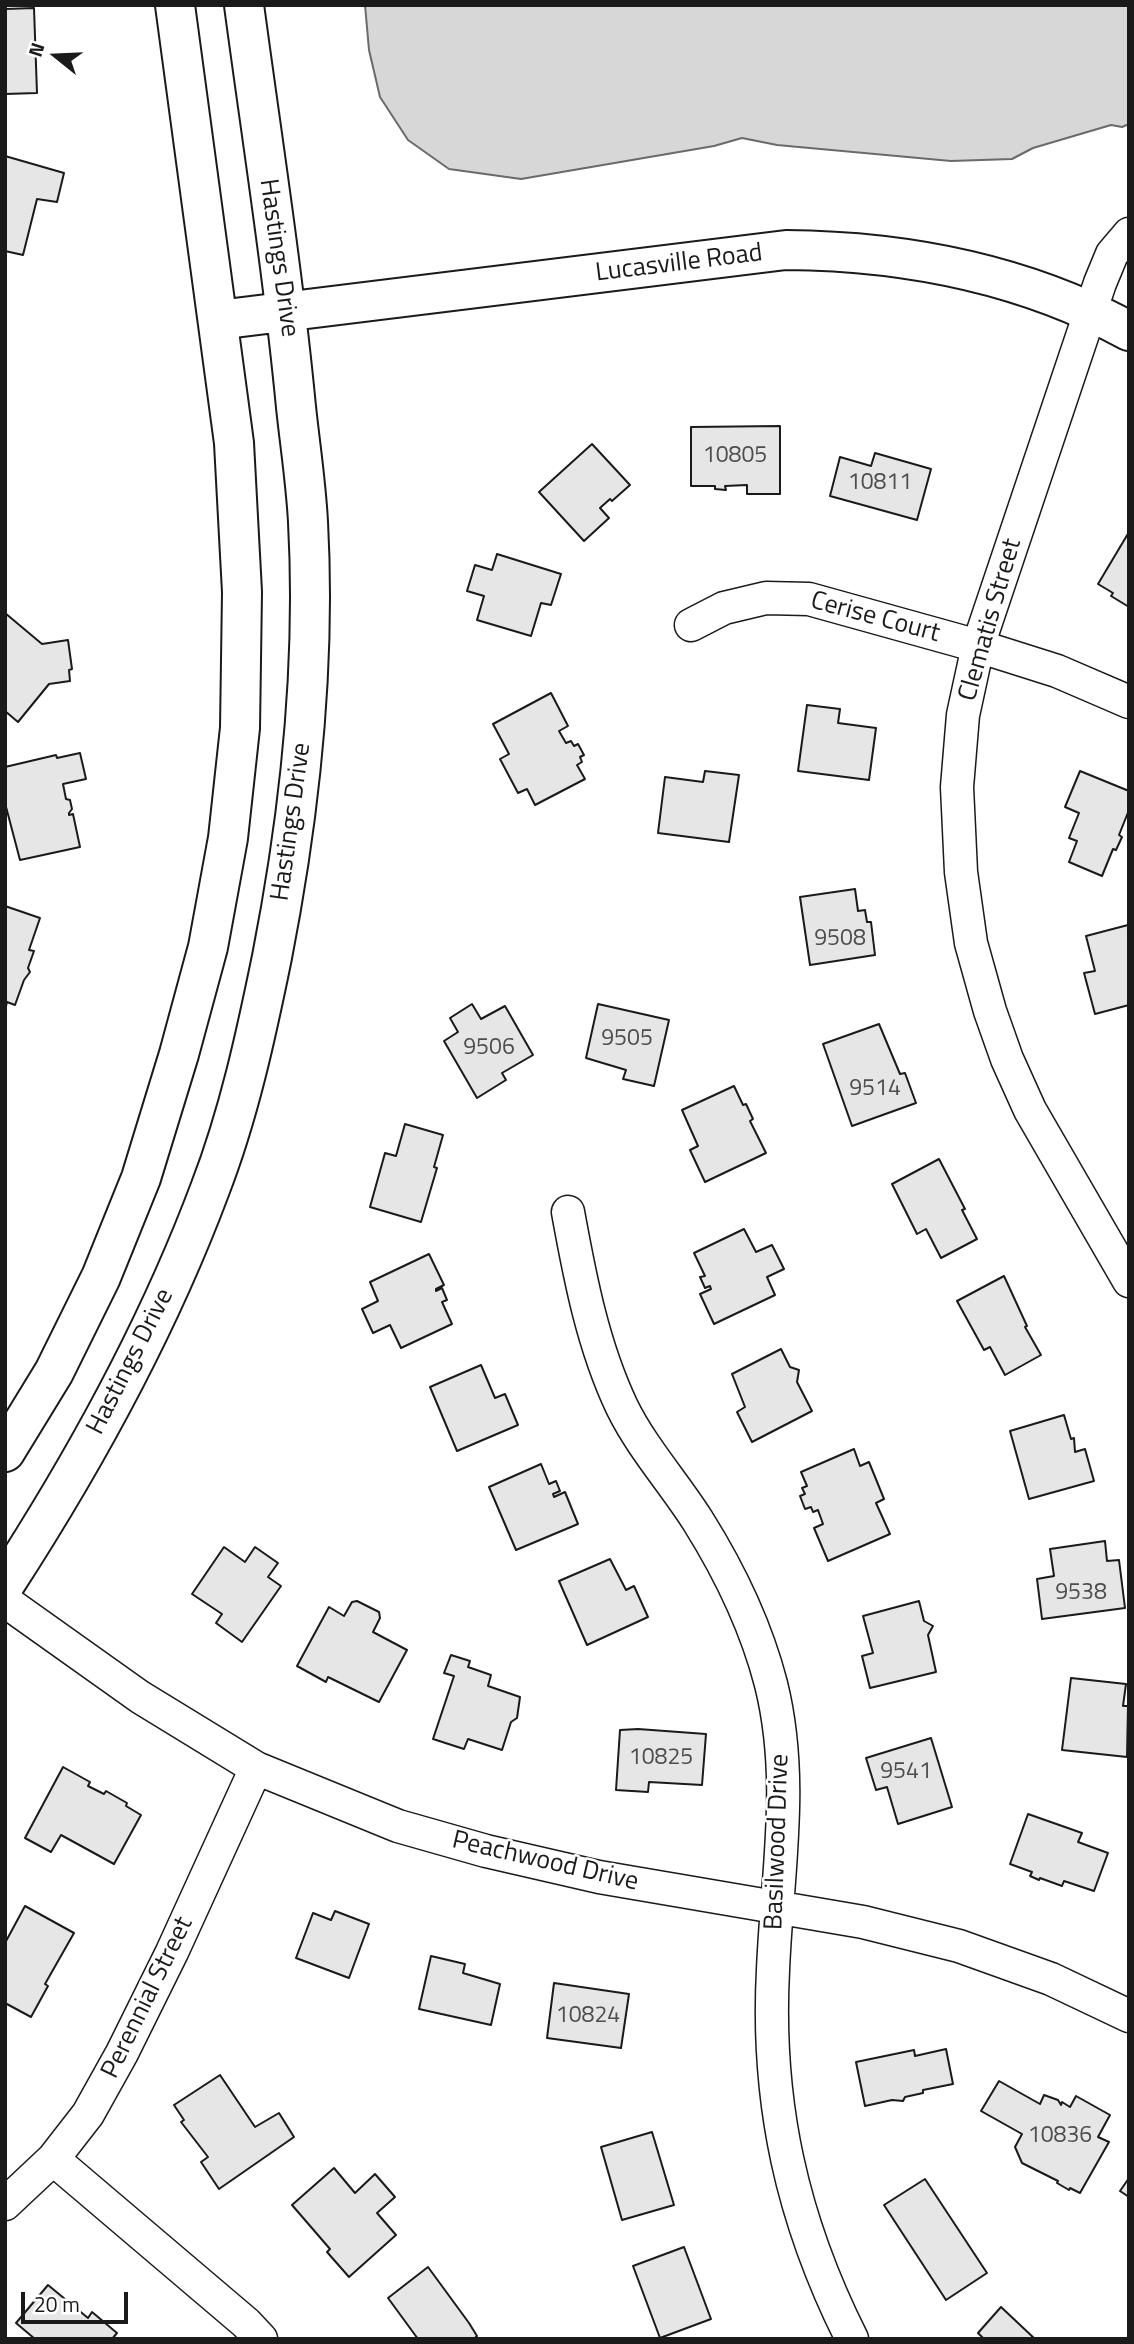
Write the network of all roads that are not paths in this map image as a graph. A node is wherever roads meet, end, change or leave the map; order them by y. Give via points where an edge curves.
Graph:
1 (175, 5) edge
2 (244, 5) edge
3 (1129, 234) edge
4 (1091, 310) junction
5 (287, 312) junction
6 (218, 320) junction
7 (1129, 331) edge
8 (691, 625) dead end
9 (978, 646) junction
10 (1129, 702) edge
11 (568, 1212) dead end
12 (1129, 1281) edge
13 (5, 1452) edge
14 (5, 1584) edge
15 (5, 1601) edge
16 (256, 1768) junction
17 (777, 1907) junction
18 (1129, 2016) edge
19 (53, 2159) junction
20 (5, 2204) edge
21 (261, 2339) edge
22 (852, 2339) edge

1 - 6 street
2 - 5 street, Hastings Drive
3 - 4 street, Clematis Street via 1112,254
4 - 5 street, Lucasville Road via 983,274 908,258 786,250
4 - 7 street, Lucasville Road
4 - 9 street, Clematis Street
5 - 6 street, Lucasville Road
5 - 14 street, Hastings Drive via 308,521 310,621 302,767 289,870 262,1005 233,1120 172,1284 61,1498
6 - 13 street via 234,443 242,592 240,728 228,838 208,947 141,1178 101,1277 54,1372
8 - 9 street, Cerise Court via 724,608 766,598 809,599
9 - 10 street, Cerise Court via 1057,671
9 - 12 street, Clematis Street via 963,715 957,787 961,872 971,943 990,1011 1030,1110
11 - 17 street, Basilwood Drive via 580,1284 622,1407 733,1581 760,1646 784,1759
15 - 16 street, Peachwood Drive via 140,1697
16 - 17 street, Peachwood Drive via 398,1826 486,1851 599,1877
16 - 19 street, Perennial Street via 122,2053 88,2114
17 - 18 street, Peachwood Drive via 959,1946 1051,1979
17 - 22 street, Basilwood Drive via 772,2026 781,2127 807,2236
19 - 20 street, Perennial Street
19 - 21 street

